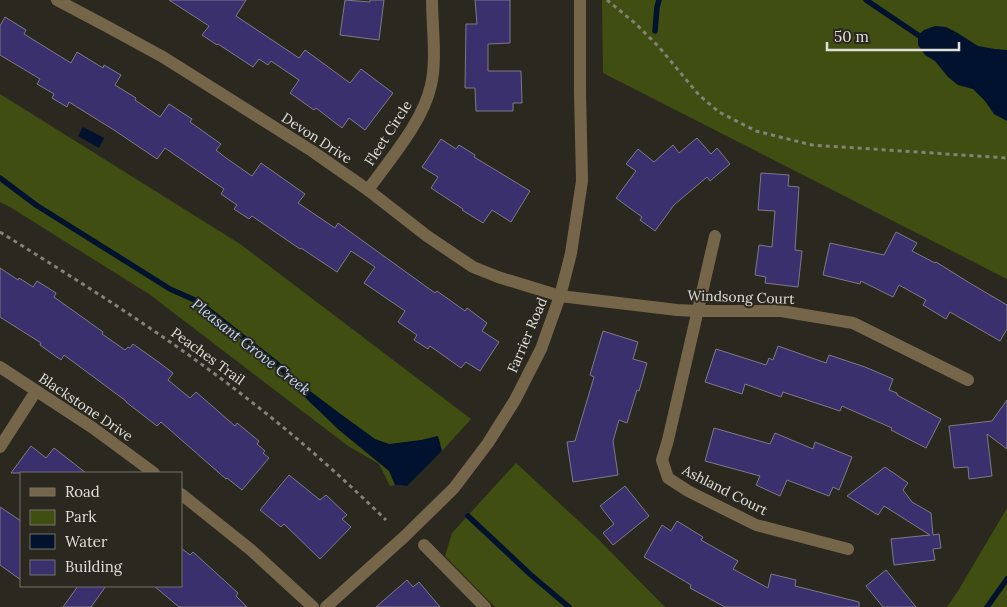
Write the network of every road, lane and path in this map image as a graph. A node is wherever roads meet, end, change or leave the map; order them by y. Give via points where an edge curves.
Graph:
1 (57, 0) edge
2 (432, 0) edge
3 (580, 0) edge
4 (607, 0) edge
5 (1007, 158) edge
6 (368, 190) junction
7 (0, 232) edge
8 (715, 236) dead end
9 (560, 296) junction
10 (698, 311) junction
11 (0, 368) edge
12 (968, 380) dead end
13 (36, 391) junction
14 (0, 447) edge
15 (153, 472) edge
16 (182, 495) edge
17 (386, 520) dead end
18 (424, 545) dead end
19 (848, 549) dead end
20 (313, 607) edge
21 (326, 607) edge
22 (485, 607) edge

1 - 6 street, Devon Drive via 163,57
2 - 6 street, Fleet Circle via 432,84 413,127
3 - 9 street, Farrier Road via 582,181 571,253
4 - 5 path via 636,24 719,112 756,131 812,145
6 - 9 street, Devon Drive via 426,236 473,267
7 - 17 path, Peaches Trail via 186,353 249,400
8 - 10 street, Ashland Court
9 - 10 street, Windsong Court
9 - 21 street, Farrier Road via 541,349 488,443 454,488
10 - 12 street, Windsong Court via 781,311 853,323
10 - 19 street, Ashland Court via 662,460 668,478 756,525
11 - 13 street, Blackstone Drive
13 - 14 street
13 - 15 street, Blackstone Drive
16 - 20 street via 251,550
18 - 22 street

